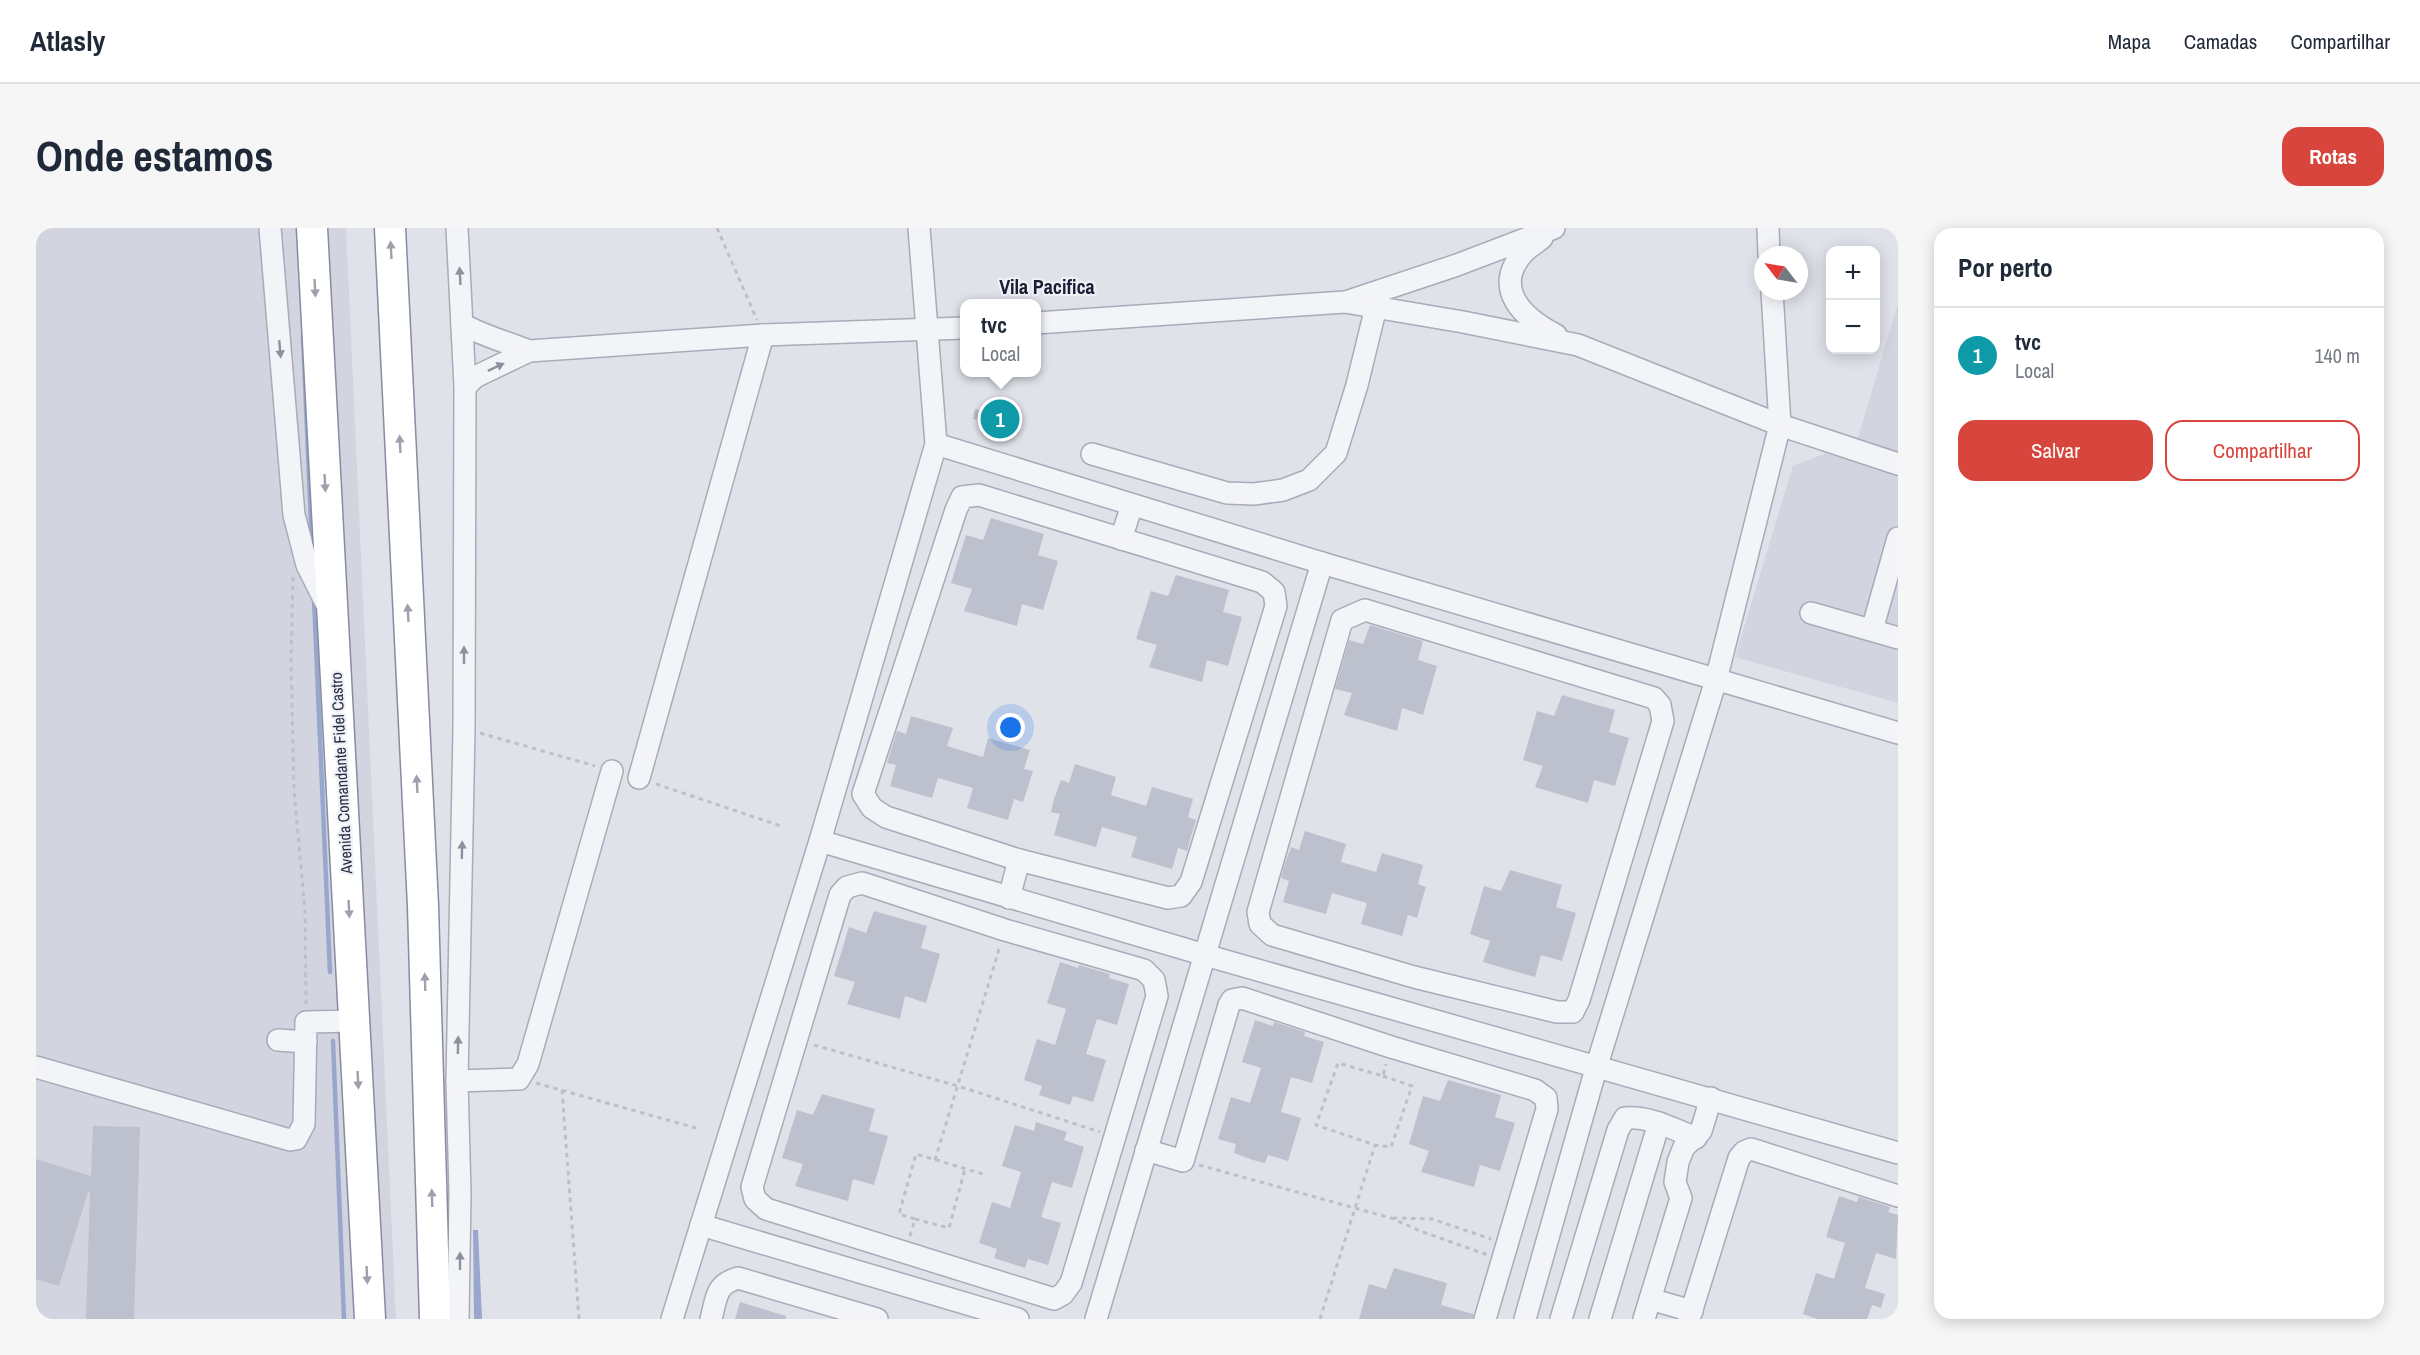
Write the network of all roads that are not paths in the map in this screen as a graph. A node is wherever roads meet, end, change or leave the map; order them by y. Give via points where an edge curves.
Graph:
1 (270, 228) edge
2 (390, 228) edge
3 (457, 228) edge
4 (919, 228) edge
5 (1555, 228) edge
6 (1768, 228) edge
7 (312, 229) edge
8 (1769, 246) edge
9 (1773, 300) edge
10 (1345, 302) junction
11 (1376, 307) junction
12 (1041, 323) edge
13 (462, 324) junction
14 (960, 328) edge
15 (927, 330) junction
16 (763, 335) junction
17 (1578, 345) junction
18 (529, 351) junction
19 (465, 387) junction
20 (1780, 425) junction
21 (936, 444) junction
22 (1092, 454) dead end
23 (1898, 464) edge
24 (1132, 505) junction
25 (1898, 537) edge
26 (1121, 539) junction
27 (1322, 563) junction
28 (1811, 613) dead end
29 (333, 616) junction
30 (1521, 622) junction
31 (1872, 630) junction
32 (1898, 638) edge
33 (1510, 654) junction
34 (1716, 680) junction
35 (1898, 733) edge
36 (612, 771) dead end
37 (639, 778) dead end
38 (820, 841) junction
39 (1019, 860) junction
40 (1009, 898) junction
41 (1205, 955) junction
42 (1414, 977) junction
43 (1405, 1011) junction
44 (355, 1021) junction
45 (762, 1030) junction
46 (306, 1032) junction
47 (278, 1040) dead end
48 (795, 1040) junction
49 (1596, 1065) junction
50 (36, 1067) edge
51 (457, 1081) junction
52 (1711, 1098) junction
53 (1659, 1123) junction
54 (1696, 1138) junction
55 (1146, 1150) junction
56 (1898, 1153) edge
57 (1898, 1196) edge
58 (701, 1225) junction
59 (1647, 1309) edge
60 (1690, 1315) edge
61 (370, 1319) edge
62 (435, 1319) edge
63 (458, 1319) edge
64 (672, 1319) edge
65 (711, 1319) edge
66 (877, 1319) edge
67 (1018, 1319) edge
68 (1096, 1319) edge
69 (1485, 1319) edge
70 (1525, 1319) edge
71 (1561, 1319) edge
72 (1600, 1319) edge

1 -> 29 street via 300,568 316,585
62 -> 2 highway via 423,906
13 -> 3 street
4 - 15 street
5 - 10 street
5 - 17 street via 1524,252 1513,270 1510,291 1521,311 1537,325
6 - 8 street
7 -> 29 highway, Avenida Comandante Fidel Castro
9 - 20 street
10 - 11 street
10 - 12 street
11 - 17 street
11 - 22 street via 1336,453 1309,480 1283,490 1227,493
13 - 18 street
13 - 19 street
14 - 15 street
15 - 16 street
15 - 21 street
16 - 18 street
16 - 37 street
17 - 20 street
19 -> 18 street via 475,377
51 -> 19 street
20 - 23 street
20 - 34 street
21 - 24 street
21 - 38 street
24 - 26 street
24 - 27 street
25 - 31 street
26 - 39 street via 1262,582 1274,592 1276,606 1191,882 1181,896 1168,898
26 - 39 street via 980,495 962,497 863,794 872,808 886,818
27 - 30 street
27 - 41 street
28 - 31 street
29 -> 44 highway, Avenida Comandante Fidel Castro
30 - 33 street
30 - 34 street
31 - 32 street
33 - 42 street via 1654,698 1660,705 1663,721 1579,1000 1572,1012 1557,1012
33 - 42 street via 1365,610 1342,620 1258,912 1260,924 1272,935
34 - 35 street
34 - 49 street
36 - 51 street via 528,1065 519,1078
38 - 40 street
38 - 45 street
39 - 40 street
40 - 41 street
41 - 43 street
41 - 55 street
42 - 43 street
43 - 49 street
44 - 46 street
44 -> 61 highway, Avenida Comandante Fidel Castro
45 - 48 street
45 - 58 street
46 - 47 street
46 - 50 street via 304,1124 296,1139 290,1140
48 - 48 street via 752,1187 755,1199 766,1209 1054,1299 1063,1294 1071,1283 1157,996 1154,981 1144,970 862,883 848,887 840,895
49 - 52 street
49 - 70 street
63 -> 51 street
52 - 54 street
52 - 56 street
53 - 54 street
53 - 71 street via 1625,1118 1618,1130
53 - 72 street
54 - 59 street via 1684,1147 1678,1162 1675,1182 1680,1198
55 - 68 street
55 - 69 street via 1183,1161 1232,1000 1242,998 1535,1090 1546,1098 1547,1109
57 - 60 street via 1751,1149 1744,1152
58 - 64 street
58 - 67 street
59 - 60 street
65 - 66 street via 719,1287 738,1278

